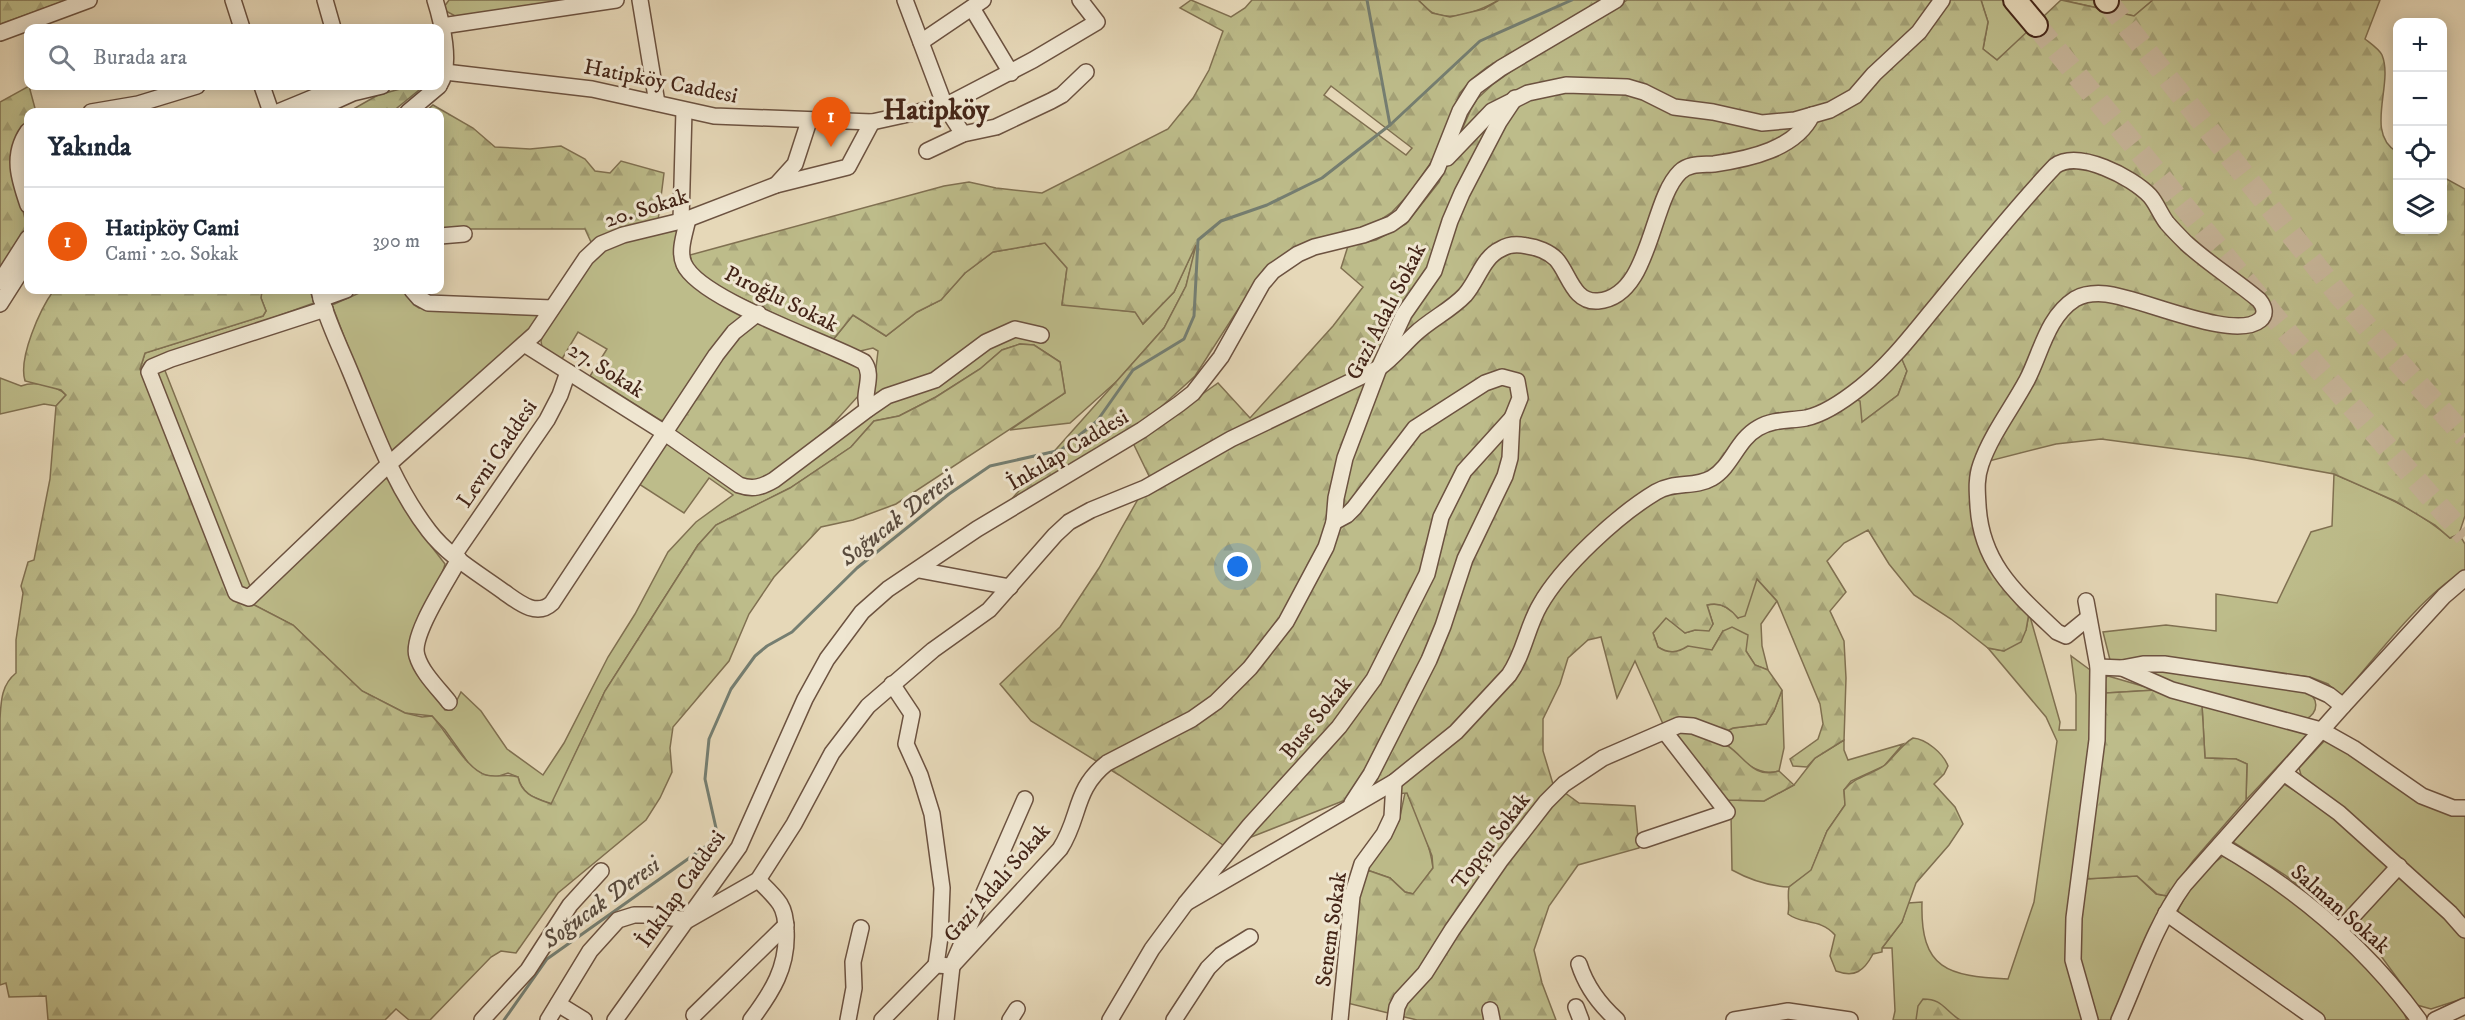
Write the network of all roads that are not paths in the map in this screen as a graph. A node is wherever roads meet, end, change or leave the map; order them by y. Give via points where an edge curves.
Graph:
1 (89, 0) edge
2 (233, 0) edge
3 (325, 0) edge
4 (609, 0) edge
5 (640, 0) edge
6 (904, 0) edge
7 (1080, 0) edge
8 (1616, 0) edge
9 (1942, 0) edge
10 (2015, 0) edge
11 (438, 2) edge
12 (977, 4) edge
13 (24, 24) edge
14 (24, 24) edge
15 (241, 24) edge
16 (332, 24) edge
17 (442, 24) edge
18 (2036, 25) tunnel mouth
19 (444, 26) edge
20 (0, 33) edge
21 (921, 42) junction
22 (1086, 72) dead end
23 (1011, 73) junction
24 (444, 77) edge
25 (184, 90) edge
26 (263, 90) edge
27 (342, 90) edge
28 (345, 90) edge
29 (429, 90) edge
30 (1515, 98) junction
31 (657, 104) junction
32 (945, 106) junction
33 (114, 108) edge
34 (270, 108) edge
35 (290, 108) edge
36 (317, 108) edge
37 (412, 108) edge
38 (684, 110) junction
39 (1812, 116) junction
40 (809, 121) junction
41 (872, 122) junction
42 (963, 135) junction
43 (24, 138) edge
44 (927, 151) dead end
45 (1437, 170) junction
46 (776, 185) junction
47 (24, 189) edge
48 (685, 220) junction
49 (464, 234) dead end
50 (444, 236) edge
51 (24, 244) edge
52 (24, 266) edge
53 (0, 282) edge
54 (416, 294) edge
55 (322, 299) edge
56 (0, 304) edge
57 (552, 308) junction
58 (758, 313) junction
59 (1041, 335) dead end
60 (524, 344) junction
61 (1379, 368) junction
62 (568, 372) junction
63 (868, 409) junction
64 (1512, 418) junction
65 (665, 433) junction
66 (388, 465) junction
67 (1334, 522) junction
68 (456, 557) junction
69 (919, 570) junction
70 (2465, 578) edge
71 (1010, 587) junction
72 (2086, 601) dead end
73 (2088, 618) junction
74 (2098, 667) junction
75 (2122, 668) junction
76 (892, 684) junction
77 (449, 702) dead end
78 (2343, 706) junction
79 (2321, 730) junction
80 (1665, 732) junction
81 (1725, 738) dead end
82 (2284, 773) junction
83 (1394, 782) junction
84 (1025, 799) dead end
85 (1349, 808) junction
86 (2465, 808) edge
87 (1644, 840) dead end
88 (2220, 845) junction
89 (2399, 866) junction
90 (601, 871) dead end
91 (758, 880) junction
92 (1186, 903) junction
93 (2166, 913) junction
94 (688, 920) junction
95 (786, 926) junction
96 (861, 928) dead end
97 (2340, 930) junction
98 (2465, 930) edge
99 (1250, 937) dead end
100 (1579, 964) dead end
101 (936, 965) junction
102 (952, 966) junction
103 (558, 1004) junction
104 (2465, 1006) edge
105 (694, 1015) dead end
106 (482, 1020) edge
107 (548, 1020) edge
108 (584, 1020) edge
109 (615, 1020) edge
110 (751, 1020) edge
111 (848, 1020) edge
112 (882, 1020) edge
113 (946, 1020) edge
114 (1110, 1020) edge
115 (1174, 1020) edge
116 (1340, 1020) edge
117 (1395, 1020) edge
118 (1617, 1020) edge
119 (1734, 1020) edge
120 (1850, 1020) edge
121 (2090, 1020) edge
122 (2119, 1020) edge
123 (2317, 1020) edge
124 (2419, 1020) edge
125 (2435, 1020) edge

1 - 14 street
2 - 15 street
3 - 16 street
4 - 19 street
5 - 31 street
6 - 21 street
7 - 23 street, Hatipköy Caddesi via 1097,22
8 - 45 street, İnkılap Caddesi via 1475,87 1460,111
9 - 39 street via 1919,32 1855,96 1841,106
10 - 18 highway
11 - 17 street
12 - 21 street
12 - 23 street
13 - 20 street
21 - 32 street
22 - 42 street via 1051,101 996,127
23 - 32 street, Hatipköy Caddesi
24 - 31 street, Hatipköy Caddesi via 592,89
25 - 33 street
26 - 34 street
27 - 35 street
28 - 36 street
29 - 37 street
30 - 39 street via 1566,85 1609,85 1638,90 1682,109 1755,122 1780,123
30 - 45 street via 1486,116
30 - 61 street, Gazi Adalı Sokak via 1462,193 1434,271 1404,314
31 - 38 street, Hatipköy Caddesi
32 - 41 street, Hatipköy Caddesi
32 - 42 street
38 - 40 street, Hatipköy Caddesi via 714,116
38 - 48 street, Pıroğlu Sokak
39 - 61 street via 1794,138 1764,152 1690,166 1678,173 1668,188 1636,271 1614,296 1591,301 1577,292 1555,258 1533,246 1508,246 1492,255 1465,295 1415,333
40 - 41 street, Hatipköy Caddesi
40 - 46 street via 795,164
41 - 46 street, 20. Sokak via 848,167
42 - 44 street
43 - 47 street via 17,164
45 - 69 street, İnkılap Caddesi via 1402,216 1391,224 1314,247 1273,271 1221,357 1193,393 1179,404 977,529
46 - 48 street, 20. Sokak
48 - 57 street, 20. Sokak via 601,244 586,258
48 - 58 street, Pıroğlu Sokak via 682,256 687,269 719,295
49 - 50 street
51 - 53 street
52 - 56 street
54 - 57 street via 423,301 434,303
55 - 66 street
55 - 66 street, 20. Sokak via 152,367 149,372 236,593 249,598
57 - 60 street, 20. Sokak
58 - 63 street, Pıroğlu Sokak via 864,362 869,373 865,398
58 - 65 street via 724,344
59 - 63 street, 27. Sokak via 1015,329 1004,332 935,380 897,392
60 - 62 street, 27. Sokak
60 - 66 street, 20. Sokak
61 - 67 street, Gazi Adalı Sokak via 1345,458
61 - 71 street via 1231,439 1145,488 1069,522
62 - 65 street, 27. Sokak
62 - 68 street, Levni Caddesi via 547,420
63 - 65 street, 27. Sokak via 761,488 739,485
64 - 67 street via 1520,398 1517,381 1502,377 1485,383 1415,428 1354,508
64 - 85 street via 1505,476 1465,559 1437,642 1371,774
64 - 92 street, Buse Sokak via 1464,471 1441,517 1427,574 1366,691
65 - 68 street via 552,603 544,609 526,607
66 - 68 street via 429,531
67 - 102 street, Gazi Adalı Sokak via 1309,581 1265,650 1208,708 1095,773 1080,794 1060,849
68 - 77 street, Levni Caddesi via 415,650 423,669
69 - 71 street
69 - 94 street, İnkılap Caddesi via 875,599 827,659 787,737 739,847
70 - 78 street
71 - 76 street via 978,619
72 - 73 street
73 - 74 street
73 - 83 street via 2066,636 2057,632 1998,571 1979,525 1976,483 1981,463 2031,372 2050,327 2070,303 2093,294 2126,298 2228,326 2257,322 2265,312 2259,300 2175,232 2149,195 2137,185 2114,172 2070,159 2055,166 2017,207 1926,318 1861,387 1813,416 1761,426 1746,437 1712,478 1659,490 1602,534 1541,604 1516,665 1498,690 1456,732
74 - 75 street
74 - 121 street via 2097,740 2073,943 2076,975
75 - 78 street via 2164,664 2307,685
75 - 79 street via 2172,690
76 - 91 street via 868,706 832,753
76 - 101 street via 912,714 906,744 927,795 937,841 942,888
78 - 79 street
79 - 82 street
79 - 86 street via 2422,796 2453,808
80 - 81 street, Topçu Sokak via 1686,725
80 - 87 street via 1727,812
80 - 117 street, Topçu Sokak via 1603,759 1555,793 1500,861 1425,973 1401,999
82 - 88 street
82 - 89 street via 2339,813
83 - 85 street
83 - 116 street, Senem Sokak via 1392,818 1362,864 1353,896
84 - 102 street
85 - 92 street
88 - 93 street via 2184,885
88 - 97 street, Salman Sokak via 2281,884
89 - 97 street
89 - 98 street
90 - 106 street via 570,905 528,970
91 - 94 street
91 - 95 street via 780,903
92 - 114 street, Buse Sokak via 1152,949
93 - 122 street
93 - 123 street
94 - 103 street via 649,915 618,920 590,951
94 - 109 street, İnkılap Caddesi
95 - 105 street
95 - 110 street via 783,969
96 - 111 street via 853,962 854,988
97 - 124 street, Salman Sokak via 2370,959
99 - 115 street via 1208,968
100 - 118 street via 1590,989
101 - 102 street, Gazi Adalı Sokak
101 - 112 street, Gazi Adalı Sokak
102 - 113 street
103 - 107 street
103 - 108 street
104 - 125 street
119 - 120 street via 1788,1011

